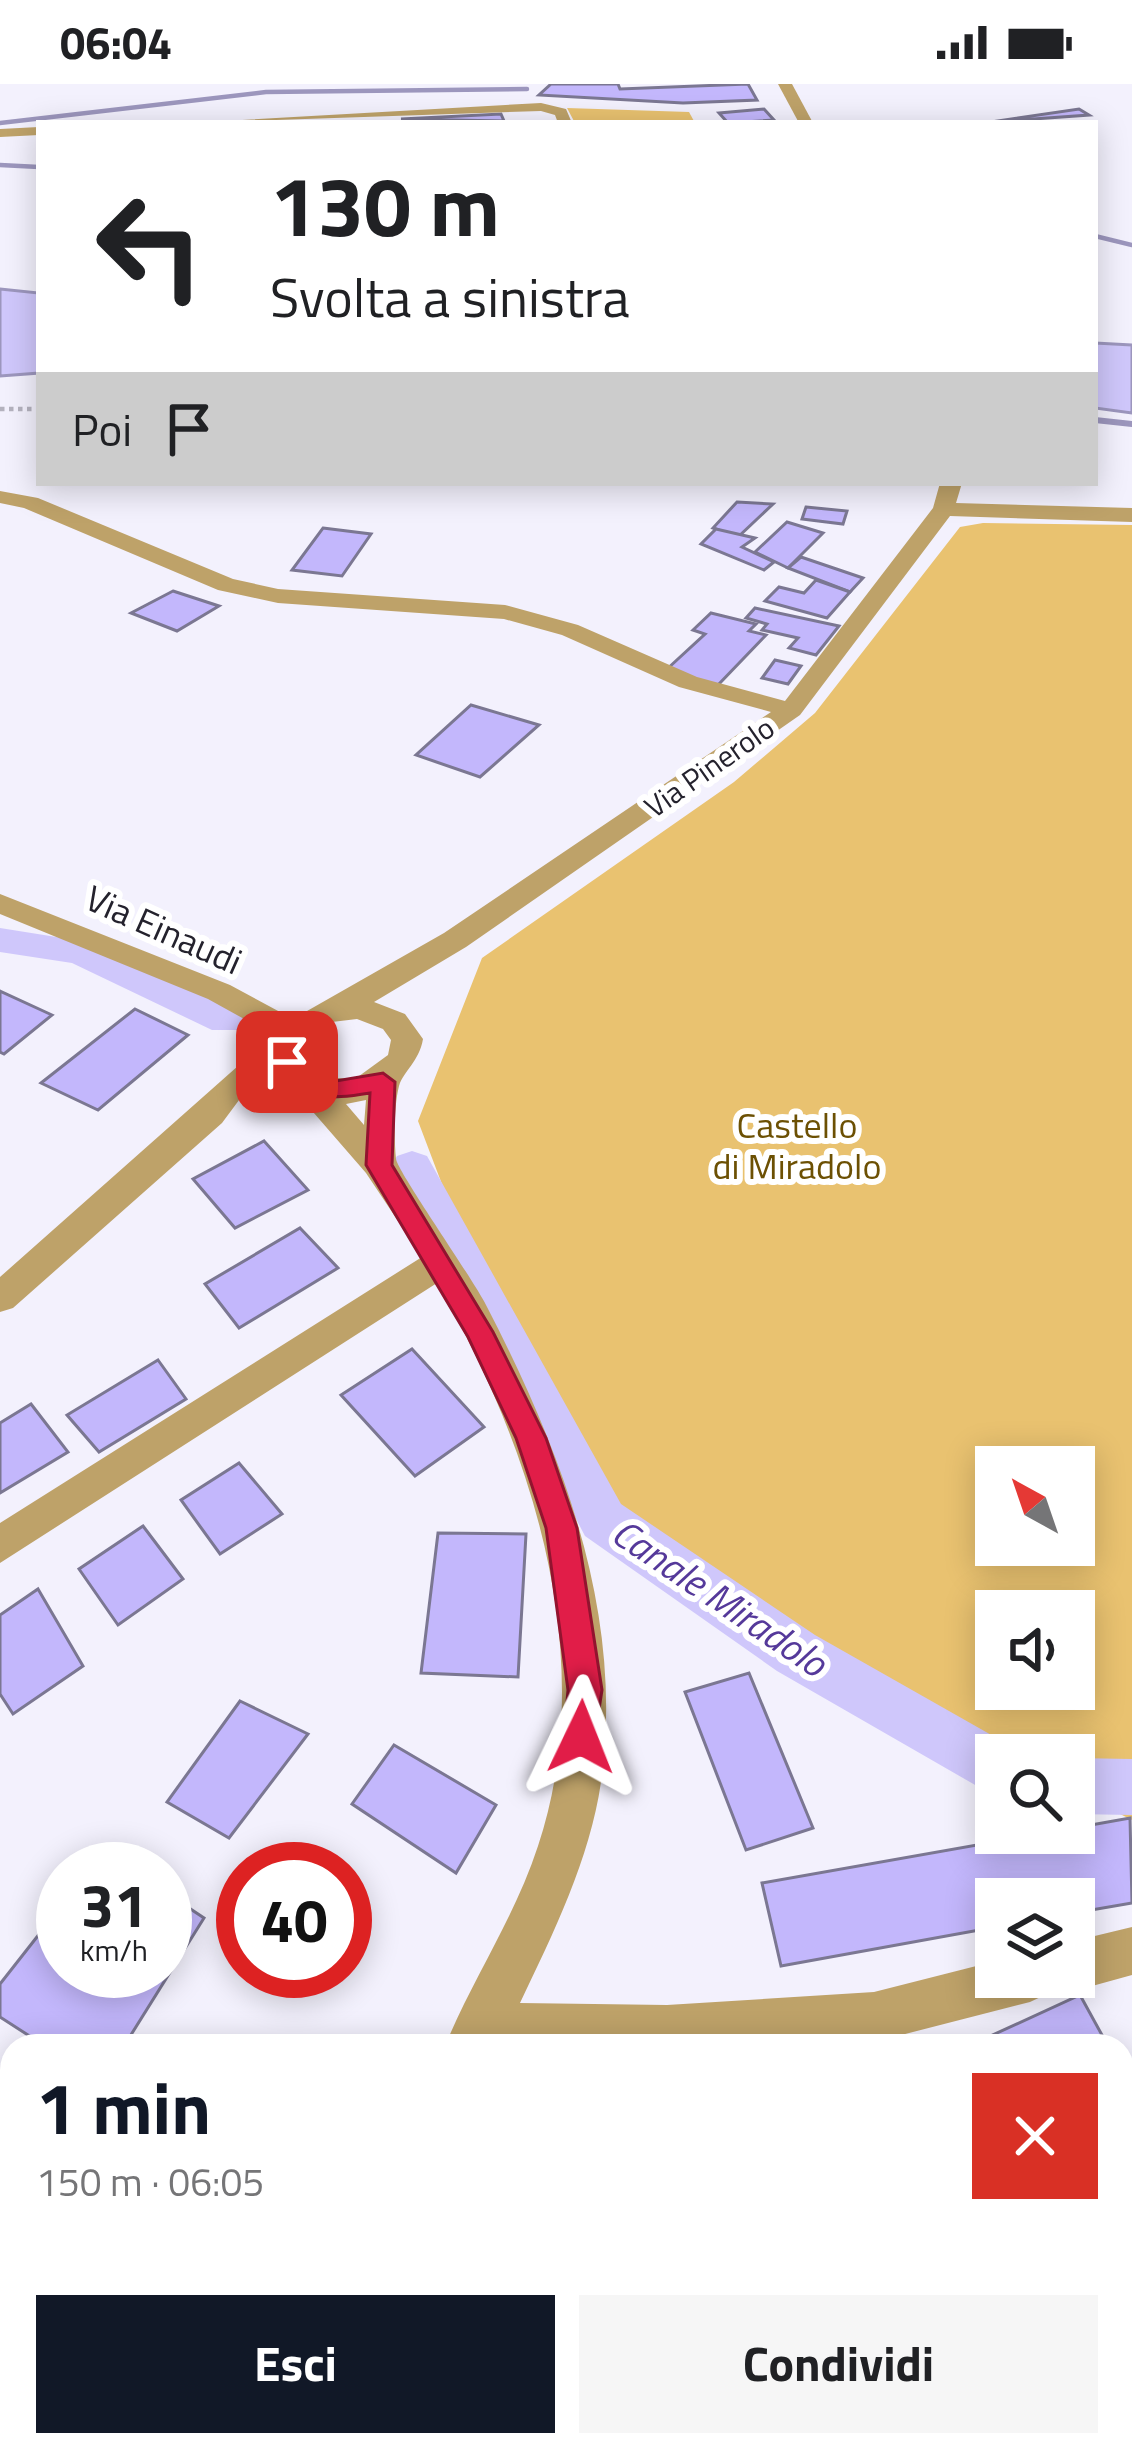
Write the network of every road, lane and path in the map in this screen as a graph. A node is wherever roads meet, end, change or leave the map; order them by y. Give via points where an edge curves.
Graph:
1 (785, 84) edge
2 (260, 120) edge
3 (564, 120) edge
4 (804, 120) edge
5 (36, 130) edge
6 (0, 133) edge
7 (0, 409) edge
8 (36, 409) edge
9 (951, 486) edge
10 (0, 497) edge
11 (944, 509) junction
12 (1132, 514) edge
13 (790, 710) junction
14 (0, 903) edge
15 (455, 940) junction
16 (339, 1009) junction
17 (292, 1036) junction
18 (408, 1043) junction
19 (383, 1082) junction
20 (307, 1084) junction
21 (209, 1115) junction
22 (379, 1165) junction
23 (441, 1263) junction
24 (0, 1298) edge
25 (0, 1545) edge
26 (1132, 1951) edge
27 (1095, 1961) edge
28 (975, 1991) edge
29 (476, 2034) edge
30 (557, 2034) edge

1 - 4 street
2 - 3 street via 541,107
5 - 6 street
7 - 8 path
9 - 11 street, Via Pinerolo
10 - 13 street via 226,585 505,612 570,630 688,682
11 - 12 street
11 - 13 street, Via Pinerolo
13 - 15 street, Via Pinerolo
14 - 17 street, Via Einaudi via 219,992
15 - 16 street, Via Pinerolo
15 - 18 street, Via Pinerolo via 416,1000
16 - 17 street via 310,1018
16 - 18 street via 393,1019
17 - 20 street via 287,1062
17 - 21 street via 237,1080
18 - 19 street via 398,1071
19 - 20 street via 348,1092
19 - 22 street
20 - 21 street via 258,1093
20 - 22 street
21 - 24 street
22 - 23 street
23 - 25 street
23 - 29 street via 531,1438 562,1528 585,1690 578,1784 558,1849
26 - 27 street
28 - 30 street via 874,2017

